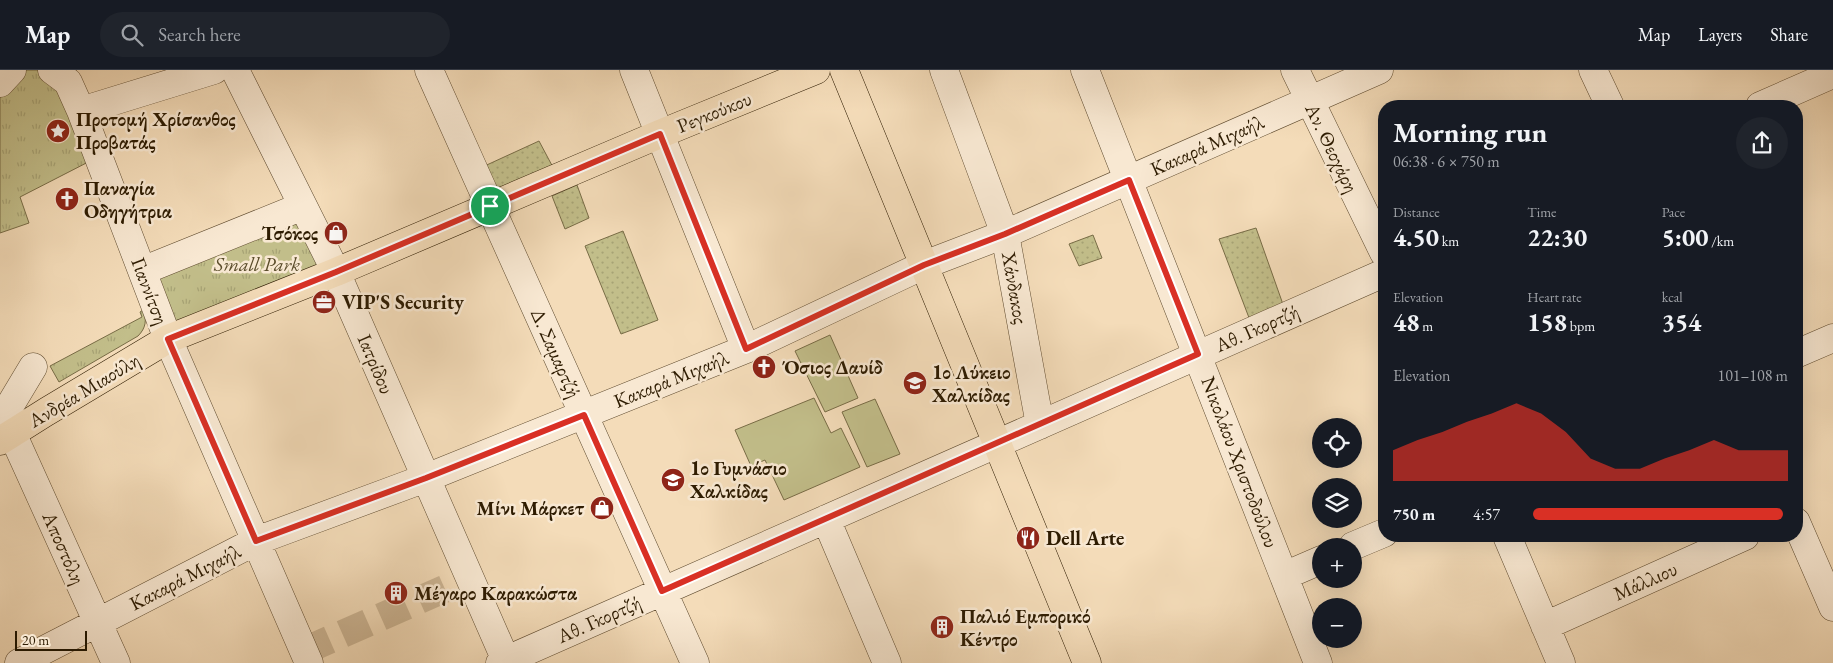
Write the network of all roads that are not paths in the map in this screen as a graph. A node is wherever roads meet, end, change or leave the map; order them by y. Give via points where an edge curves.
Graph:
1 (12, 70) edge
2 (214, 70) edge
3 (235, 70) edge
4 (429, 70) edge
5 (634, 70) edge
6 (816, 70) edge
7 (844, 70) edge
8 (944, 70) edge
9 (1085, 70) edge
10 (1295, 70) edge
11 (1379, 70) edge
12 (1593, 70) edge
13 (1833, 74) edge
14 (60, 76) edge
15 (0, 83) edge
16 (1607, 100) edge
17 (1774, 100) edge
18 (1308, 101) junction
19 (81, 111) junction
20 (660, 134) junction
21 (1129, 180) junction
22 (302, 206) junction
23 (490, 206) junction
24 (1005, 234) junction
25 (1378, 241) edge
26 (924, 265) junction
27 (142, 271) junction
28 (336, 272) junction
29 (1378, 276) edge
30 (1833, 338) edge
31 (168, 339) junction
32 (746, 349) junction
33 (1803, 351) edge
34 (1198, 354) junction
35 (34, 367) dead end
36 (584, 415) junction
37 (1040, 425) junction
38 (4, 431) edge
39 (997, 444) junction
40 (426, 478) junction
41 (826, 519) junction
42 (1378, 536) edge
43 (1803, 538) edge
44 (256, 541) junction
45 (1362, 542) edge
46 (1510, 542) edge
47 (1731, 542) edge
48 (1312, 564) edge
49 (1284, 576) junction
50 (662, 591) junction
51 (1833, 607) edge
52 (98, 621) junction
53 (1545, 626) junction
54 (504, 662) edge
55 (19, 663) edge
56 (116, 663) edge
57 (309, 663) edge
58 (695, 663) edge
59 (887, 663) edge
60 (1087, 663) edge
61 (1318, 663) edge
62 (1561, 663) edge

1 - 15 street
2 - 19 street
3 - 22 street, Ιατρίδου
4 - 23 street, Δ. Σαμαρτζή
5 - 20 street
6 - 20 main road, Ρεγκούκου
7 - 26 main road
8 - 24 street, Χάνδακος
9 - 21 street, Νικολάου Χριστοδούλου
10 - 18 street, Αν. Θεοχάρη
11 - 18 street, Κακαρά Μιχαήλ
12 - 16 street
13 - 17 street
14 - 19 street, Γιαννίτση
18 - 21 street, Κακαρά Μιχαήλ
18 - 25 street, Αν. Θεοχάρη
19 - 27 street, Γιαννίτση
20 - 23 main road, Ρεγκούκου
20 - 32 street
21 - 24 street, Κακαρά Μιχαήλ
21 - 34 street, Νικολάου Χριστοδούλου
22 - 27 street
22 - 28 street, Ιατρίδου
23 - 28 main road, Ρεγκούκου
23 - 36 street, Δ. Σαμαρτζή
24 - 26 street, Κακαρά Μιχαήλ
24 - 37 street, Χάνδακος
26 - 32 street, Κακαρά Μιχαήλ
26 - 39 main road
27 - 31 street, Γιαννίτση
28 - 31 main road, Ρεγκούκου
28 - 40 street, Ιατρίδου
29 - 34 street, Αθ. Γκορτζή
30 - 33 street
31 - 38 main road, Ανδρέα Μιαούλη
31 - 44 street, Γιαννίτση
32 - 36 street, Κακαρά Μιχαήλ
34 - 37 street, Αθ. Γκορτζή
34 - 49 street, Νικολάου Χριστοδούλου
35 - 38 street via 3,417
36 - 40 street, Κακαρά Μιχαήλ
36 - 50 street, Δ. Σαμαρτζή
37 - 39 street, Αθ. Γκορτζή
38 - 52 street, Αποστόλη
39 - 41 street, Αθ. Γκορτζή
39 - 60 main road
40 - 44 street, Κακαρά Μιχαήλ
40 - 54 street, Ιατρίδου
41 - 50 street, Αθ. Γκορτζή
41 - 59 street
42 - 45 street
43 - 51 street
44 - 52 street, Κακαρά Μιχαήλ
44 - 57 street, Γιαννίτση
46 - 53 street
47 - 53 street, Μάλλιου
48 - 49 street
49 - 61 street, Νικολάου Χριστοδούλου
50 - 54 street, Αθ. Γκορτζή
50 - 58 street, Δ. Σαμαρτζή
52 - 55 street, Κακαρά Μιχαήλ
52 - 56 street, Αποστόλη
53 - 62 street

